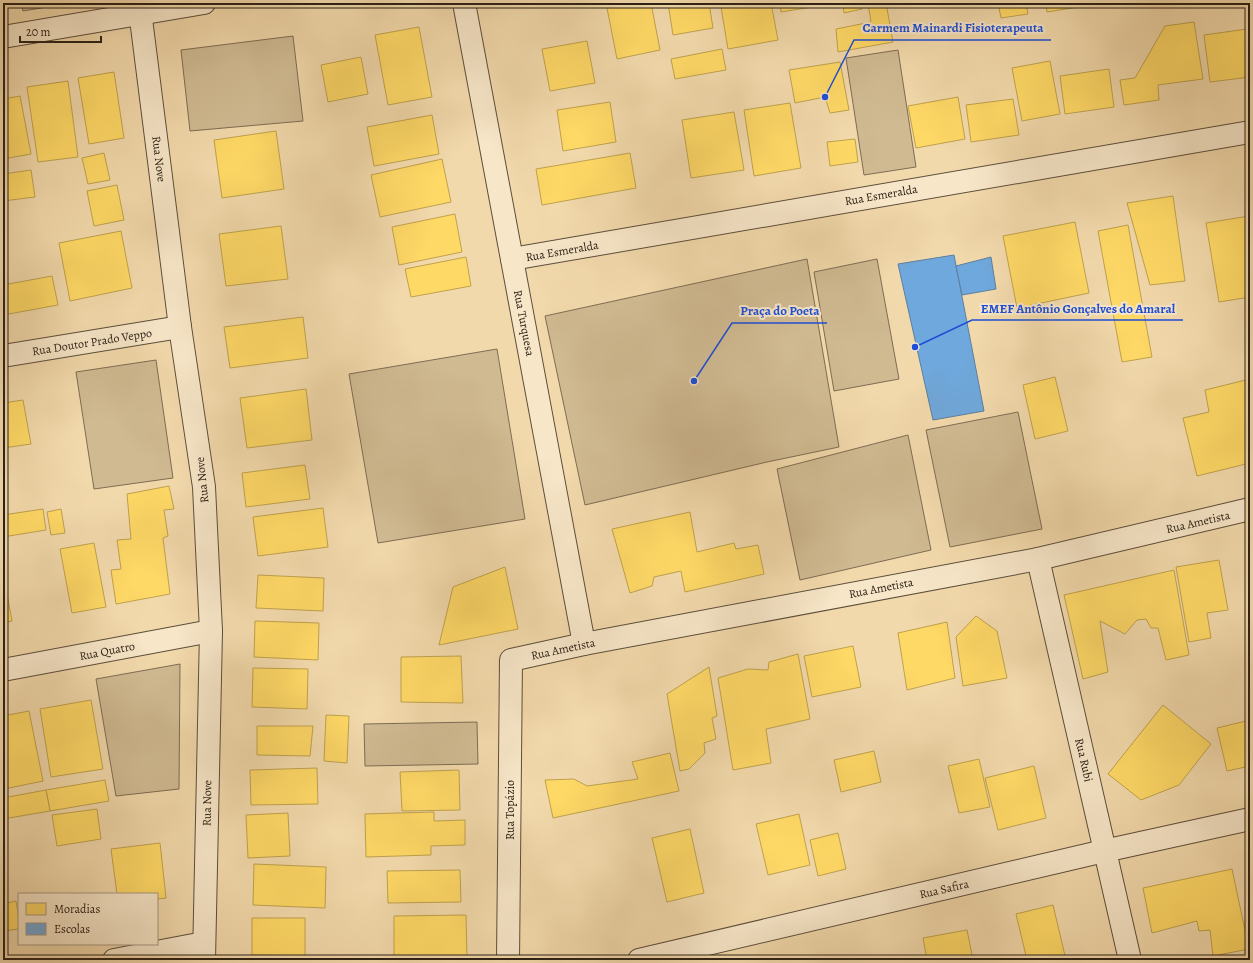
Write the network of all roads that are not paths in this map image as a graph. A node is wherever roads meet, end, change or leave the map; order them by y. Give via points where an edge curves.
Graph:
1 (204, 3) edge
2 (464, 3) edge
3 (140, 8) edge
4 (3, 37) edge
5 (1250, 132) edge
6 (512, 259) junction
7 (180, 327) junction
8 (3, 356) edge
9 (1250, 510) edge
10 (1038, 559) junction
11 (211, 631) junction
12 (584, 644) junction
13 (511, 660) joint
14 (3, 670) edge
15 (1250, 819) edge
16 (1104, 851) junction
17 (204, 952) edge
18 (114, 960) edge
19 (508, 960) edge
20 (638, 960) edge
21 (1130, 960) edge

1 - 3 street
2 - 6 street, Rua Turquesa
3 - 4 street
3 - 7 street, Rua Nove
5 - 6 street, Rua Esmeralda
6 - 12 street, Rua Turquesa
7 - 8 street, Rua Doutor Prado Veppo
7 - 11 street, Rua Nove via 204,487
9 - 10 street, Rua Ametista
10 - 12 street, Rua Ametista
10 - 16 street, Rua Rubi
11 - 14 street, Rua Quatro
11 - 17 street, Rua Nove
12 - 13 street, Rua Ametista
13 - 19 street, Rua Topázio
15 - 16 street, Rua Safira
16 - 20 street, Rua Safira
16 - 21 street, Rua Rubi
17 - 18 street

